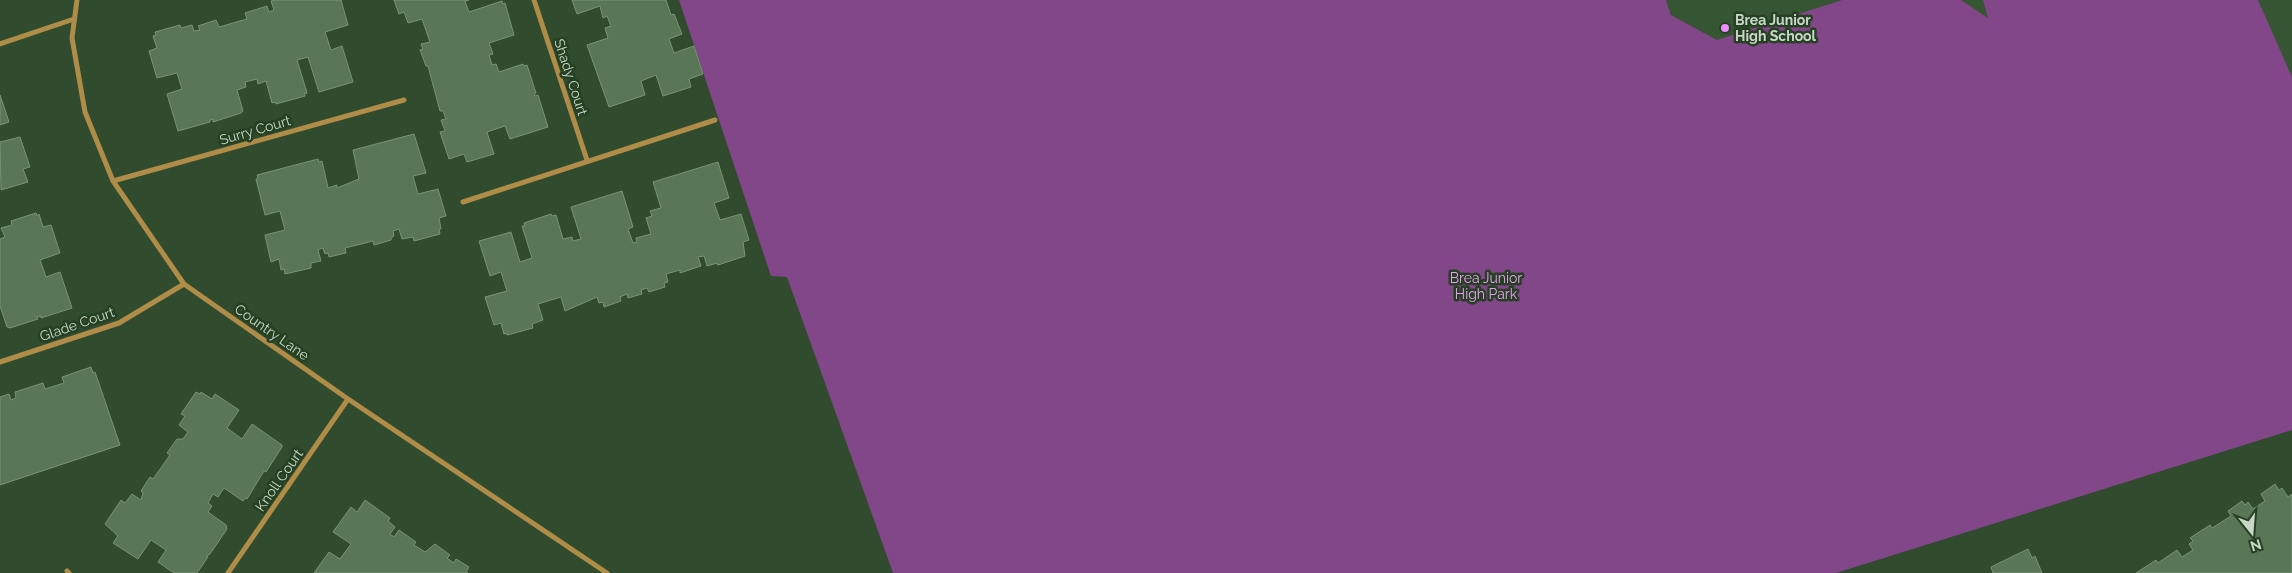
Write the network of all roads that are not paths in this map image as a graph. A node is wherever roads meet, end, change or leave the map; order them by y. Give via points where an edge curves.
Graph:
1 (77, 0) edge
2 (534, 0) edge
3 (74, 19) junction
4 (0, 44) edge
5 (404, 100) dead end
6 (715, 120) dead end
7 (587, 160) junction
8 (113, 181) junction
9 (463, 202) dead end
10 (184, 284) junction
11 (0, 362) edge
12 (348, 399) junction
13 (228, 573) edge
14 (607, 573) edge

1 - 3 street, Country Lane
2 - 7 street, Shady Court
3 - 4 street
3 - 8 street, Country Lane via 72,38 85,112
5 - 8 street, Surry Court
6 - 7 street
7 - 9 street
8 - 10 street, Country Lane
10 - 11 street, Glade Court via 119,322
10 - 12 street, Country Lane
12 - 13 street, Knoll Court
12 - 14 street, Country Lane

